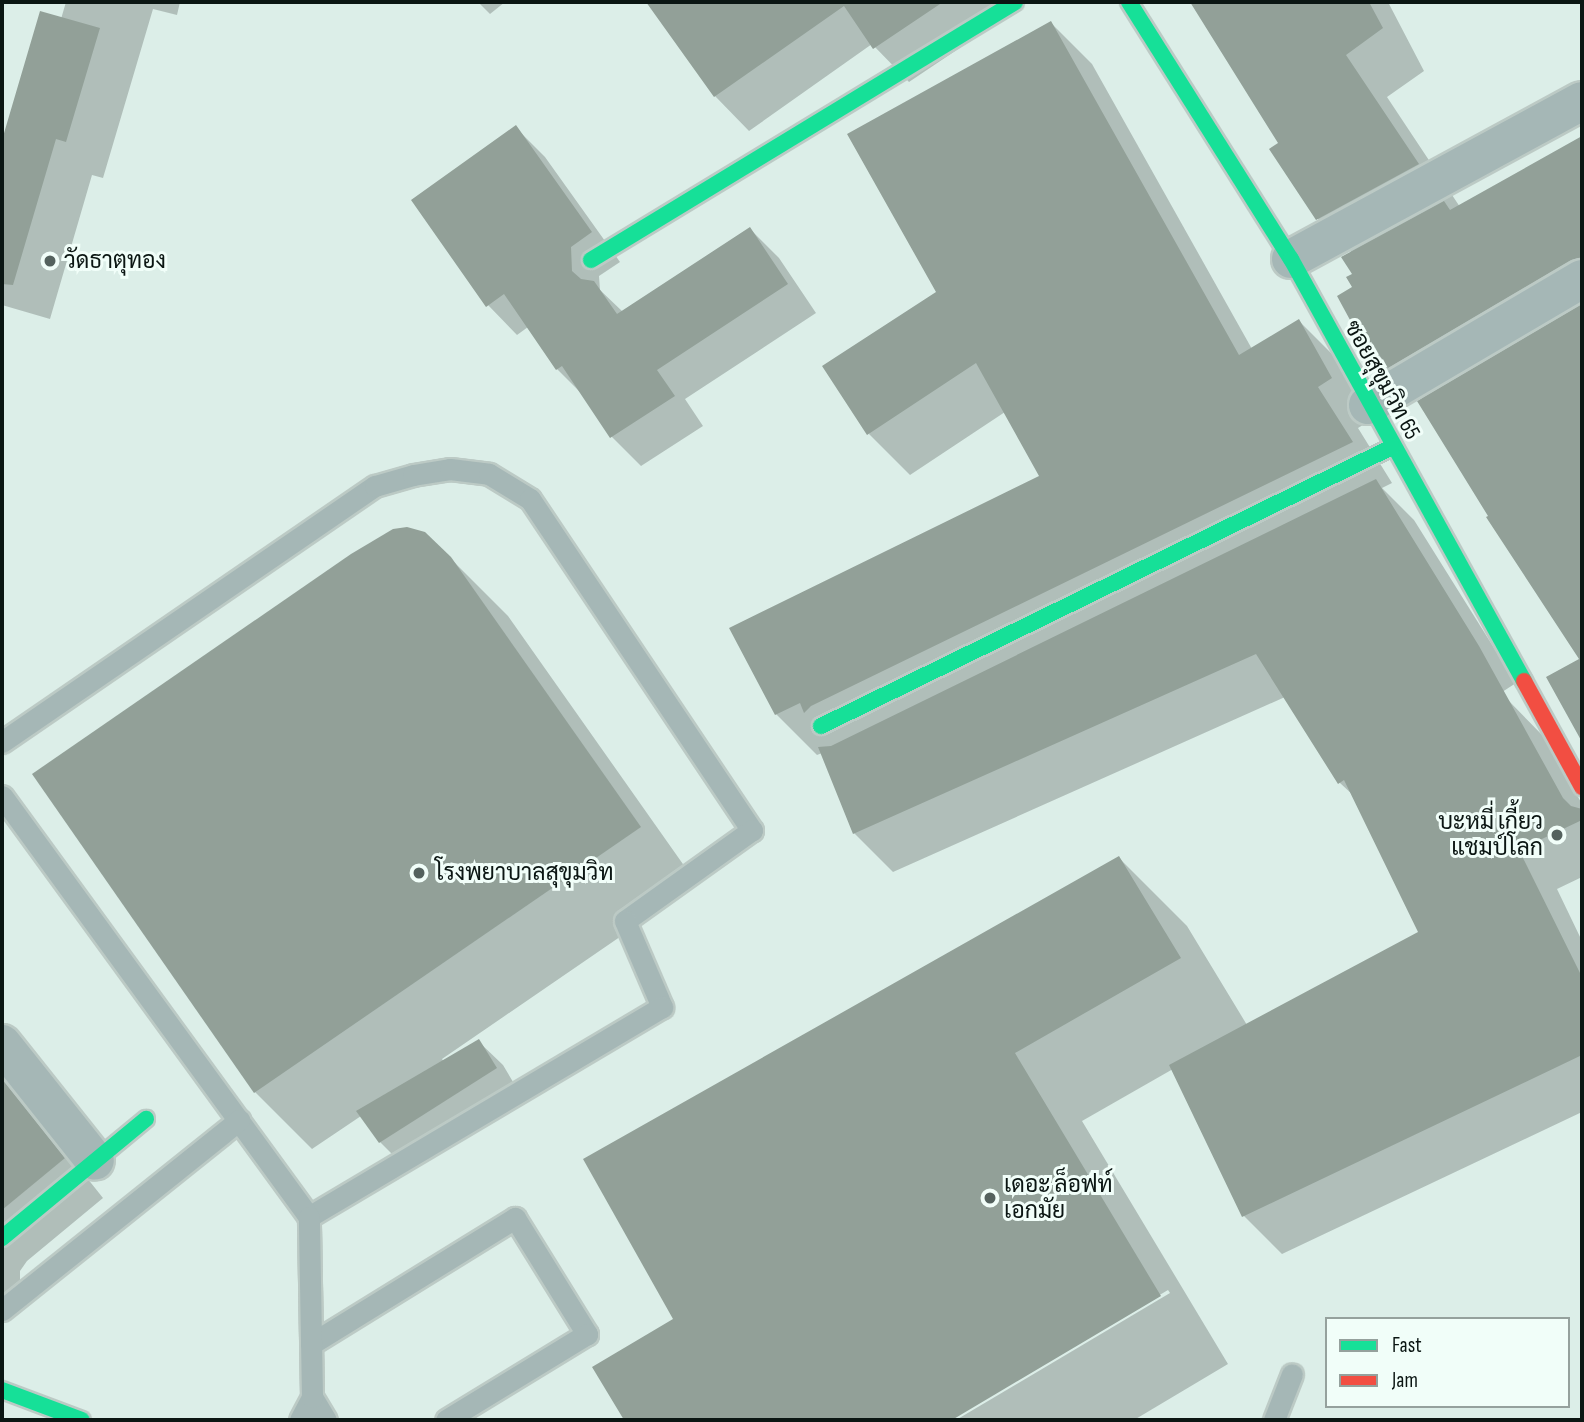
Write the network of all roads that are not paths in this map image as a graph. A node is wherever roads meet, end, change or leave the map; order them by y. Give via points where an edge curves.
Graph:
1 (1015, 2) edge
2 (1129, 2) edge
3 (1582, 101) edge
4 (1291, 259) junction
5 (591, 260) dead end
6 (1582, 279) edge
7 (1368, 405) junction
8 (1392, 447) junction
9 (821, 726) dead end
10 (2, 742) edge
11 (1582, 787) edge
12 (2, 796) edge
13 (2, 1044) edge
14 (146, 1119) dead end
15 (239, 1120) junction
16 (95, 1161) junction
17 (309, 1217) junction
18 (2, 1238) edge
19 (2, 1310) edge
20 (311, 1344) junction
21 (1292, 1374) dead end
22 (2, 1390) edge
23 (312, 1397) junction
24 (82, 1420) edge
25 (300, 1420) edge
26 (326, 1420) edge
27 (446, 1420) edge
28 (1273, 1420) edge

1 - 5 street
2 - 4 street, ซอยสุขุมวิท 65
3 - 4 street
4 - 7 street, ซอยสุขุมวิท 65
6 - 7 street
7 - 8 street, ซอยสุขุมวิท 65
8 - 9 street
8 - 11 street, ซอยสุขุมวิท 65
10 - 17 lane via 375,486 450,469 489,474 530,499 752,830 625,920 662,1007
12 - 15 lane
13 - 16 street
14 - 16 street
15 - 17 lane
15 - 19 lane
16 - 18 street
17 - 20 lane
20 - 23 lane
20 - 27 lane via 515,1218 587,1334
21 - 28 lane
22 - 24 street
23 - 25 lane
23 - 26 lane

